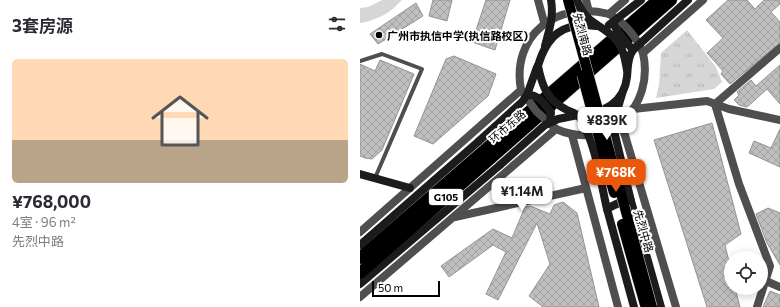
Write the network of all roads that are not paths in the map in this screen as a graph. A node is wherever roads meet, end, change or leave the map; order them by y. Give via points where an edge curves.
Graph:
1 (538, 0) edge
2 (551, 0) edge
3 (561, 0) edge
4 (568, 0) edge
5 (576, 0) edge
6 (625, 0) edge
7 (640, 0) edge
8 (658, 0) edge
9 (671, 0) edge
10 (688, 0) edge
11 (703, 0) edge
12 (587, 4) edge
13 (609, 14) junction
14 (544, 22) junction
15 (613, 23) junction
16 (596, 26) junction
17 (545, 46) junction
18 (780, 48) edge
19 (633, 50) junction
20 (643, 53) junction
21 (360, 61) edge
22 (538, 66) junction
23 (627, 70) junction
24 (584, 71) junction
25 (524, 92) junction
26 (622, 94) junction
27 (715, 104) junction
28 (633, 109) junction
29 (578, 115) junction
30 (780, 120) edge
31 (550, 122) junction
32 (621, 122) junction
33 (556, 129) junction
34 (572, 135) junction
35 (360, 174) edge
36 (375, 178) junction
37 (410, 188) junction
38 (586, 188) junction
39 (631, 201) junction
40 (607, 209) junction
41 (454, 217) junction
42 (360, 232) edge
43 (360, 245) edge
44 (764, 251) edge
45 (360, 258) edge
46 (768, 261) edge
47 (360, 273) edge
48 (768, 274) edge
49 (768, 283) edge
50 (360, 284) edge
51 (780, 287) edge
52 (761, 295) edge
53 (360, 297) edge
54 (618, 307) edge
55 (634, 307) edge
56 (645, 307) edge
57 (652, 307) edge
58 (661, 307) edge
59 (676, 307) edge
60 (757, 307) edge

1 - 14 street
2 - 17 main road, bridge via 552,21
3 - 24 main road, 先烈南路
4 - 24 main road, 先烈南路, bridge
5 - 16 main road, bridge via 582,12
6 - 13 street
7 - 15 main road, bridge
8 - 45 highway, 环市东路 / G105
9 - 47 highway, 环市东路 / G105
10 - 19 main road, bridge
11 - 20 street
12 - 13 street
12 - 14 street, bridge via 561,12
13 - 20 street, bridge via 633,35
14 - 25 street via 534,31 522,50 518,76
15 - 16 main road, bridge
15 - 19 main road, bridge
16 - 17 main road, bridge via 569,27 557,33
16 - 23 main road, bridge via 618,42 624,53
17 - 22 main road
18 - 27 street
19 - 23 main road, bridge
20 - 28 street via 645,78 642,94
21 - 36 lane via 382,54 422,69
22 - 25 main road, bridge
22 - 29 main road, bridge via 541,84 550,98 559,106
23 - 26 main road
24 - 56 main road, 先烈中路, bridge
24 - 57 main road, 先烈中路, bridge
25 - 31 main road, bridge via 538,97 551,112
25 - 33 street, bridge via 536,111
25 - 37 street
25 - 43 main road, bridge via 522,102
26 - 29 main road, bridge via 607,109
26 - 39 main road, 先烈中路, bridge via 614,131
27 - 28 street via 707,101
27 - 30 street
27 - 44 street via 739,184
28 - 32 street
29 - 31 main road, bridge
29 - 40 main road, bridge via 593,149
31 - 50 main road, bridge
32 - 34 street, bridge via 597,134
32 - 59 street
33 - 34 street
33 - 41 street
34 - 38 street
35 - 36 main road
36 - 37 main road
37 - 42 street
38 - 41 street
38 - 54 street
39 - 40 main road, bridge via 618,203
39 - 58 main road, 先烈中路
40 - 55 main road
41 - 53 street
46 - 48 street
49 - 51 street
52 - 60 street

